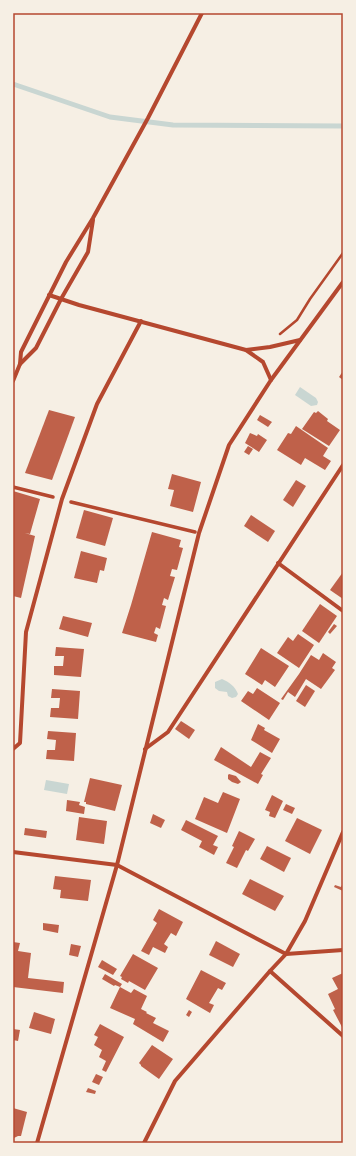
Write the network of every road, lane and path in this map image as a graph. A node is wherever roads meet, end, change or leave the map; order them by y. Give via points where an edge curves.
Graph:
1 (202, 13) edge
2 (93, 218) junction
3 (343, 253) edge
4 (343, 282) edge
5 (49, 295) junction
6 (61, 299) junction
7 (141, 321) junction
8 (276, 337) dead end
9 (300, 340) junction
10 (246, 350) junction
11 (20, 364) junction
12 (271, 380) junction
13 (13, 382) edge
14 (343, 465) edge
15 (13, 487) edge
16 (53, 497) dead end
17 (71, 502) dead end
18 (195, 532) dead end
19 (278, 563) junction
20 (343, 611) edge
21 (13, 749) edge
22 (145, 750) junction
23 (343, 832) edge
24 (13, 852) edge
25 (117, 864) junction
26 (343, 950) edge
27 (286, 954) junction
28 (270, 970) junction
29 (343, 1036) edge
30 (37, 1143) edge
31 (144, 1143) edge

1 - 2 street
2 - 5 street via 71,252
2 - 6 street via 88,252
3 - 8 path via 297,320
4 - 9 street
5 - 6 street
5 - 11 street via 21,352
6 - 7 street
6 - 11 street via 36,348
7 - 10 street
7 - 21 street via 97,404 62,499 26,632 20,744
9 - 10 street
9 - 12 street
10 - 12 street via 263,362
11 - 13 street
12 - 22 street via 226,452 199,533
14 - 19 street
15 - 16 street
17 - 18 street
19 - 20 street
19 - 22 street via 168,732
22 - 25 street
23 - 27 street via 305,921
24 - 25 street
25 - 27 street
25 - 30 street
26 - 27 street
27 - 28 street
28 - 29 street
28 - 31 street via 175,1082

